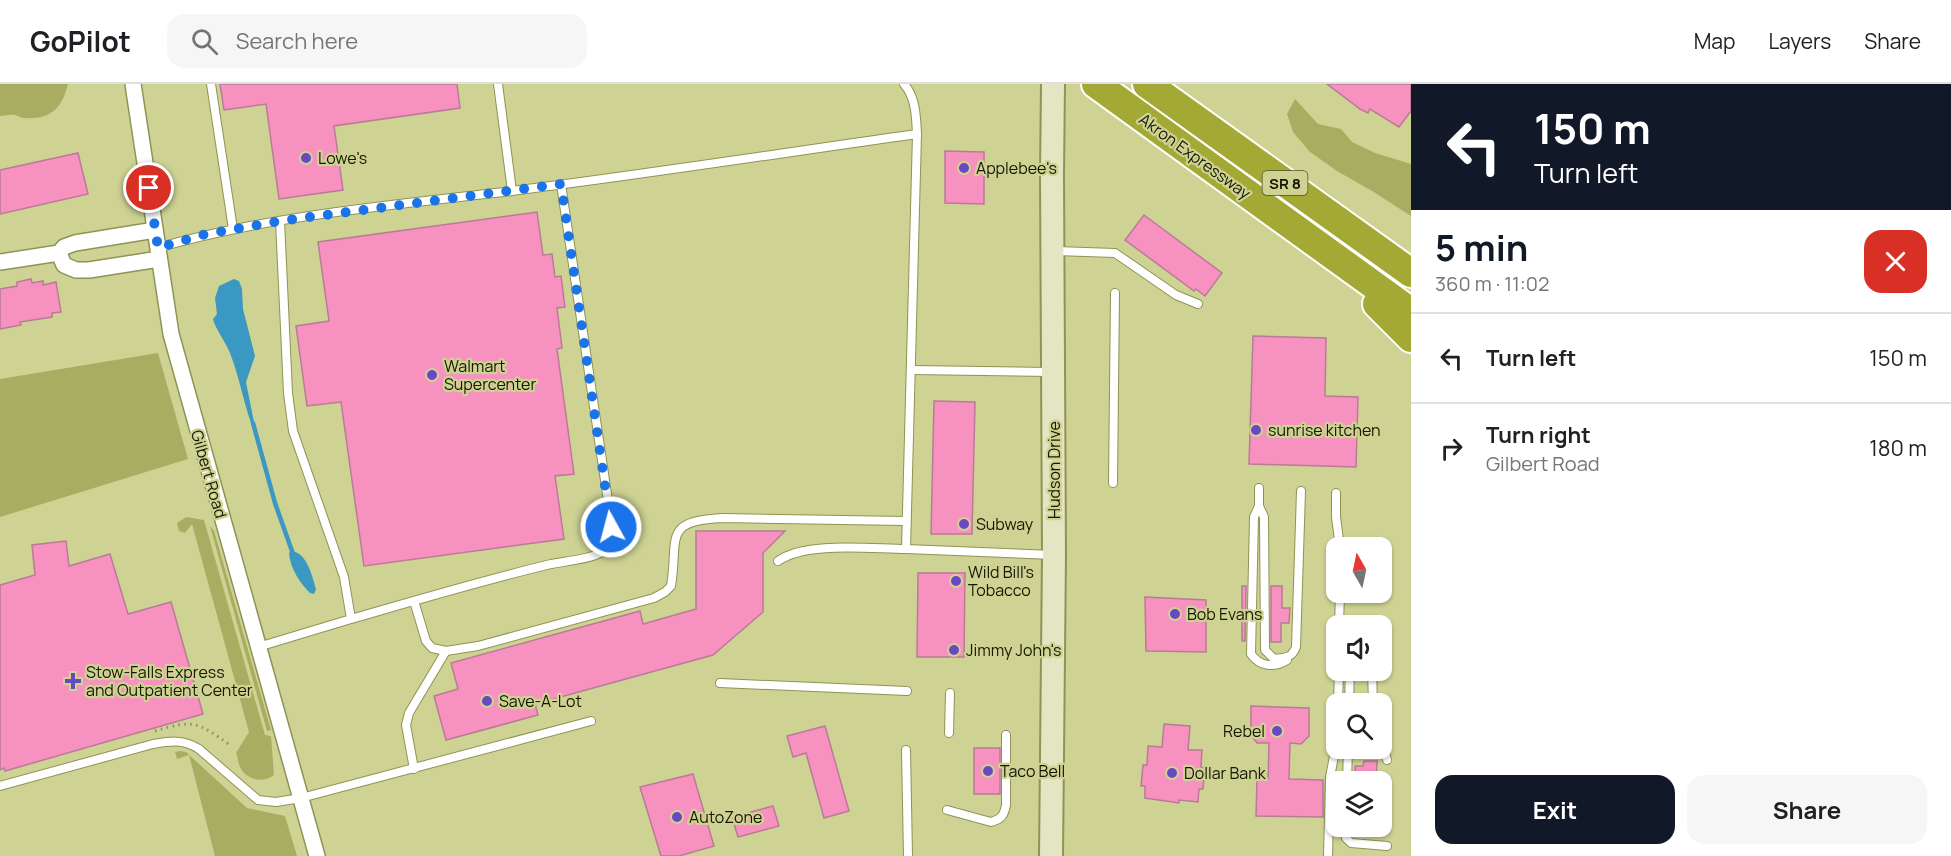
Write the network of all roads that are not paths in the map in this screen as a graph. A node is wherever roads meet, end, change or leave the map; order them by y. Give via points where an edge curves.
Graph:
1 (133, 84) edge
2 (211, 84) edge
3 (498, 84) edge
4 (904, 84) edge
5 (1053, 84) edge
6 (1096, 84) edge
7 (1153, 88) edge
8 (917, 134) junction
9 (561, 184) junction
10 (512, 190) junction
11 (280, 221) junction
12 (233, 229) junction
13 (155, 230) junction
14 (1316, 243) junction
15 (1052, 251) junction
16 (58, 253) junction
17 (158, 253) junction
18 (0, 262) edge
19 (1411, 273) edge
20 (1115, 292) dead end
21 (1198, 304) dead end
22 (1411, 312) edge
23 (1411, 338) edge
24 (912, 370) junction
25 (1053, 372) junction
26 (1113, 483) dead end
27 (1259, 488) dead end
28 (1301, 491) dead end
29 (1336, 493) dead end
30 (1259, 506) junction
31 (906, 521) junction
32 (1339, 537) edge
33 (906, 549) junction
34 (1054, 555) junction
35 (778, 561) dead end
36 (414, 601) junction
37 (351, 619) junction
38 (258, 647) junction
39 (446, 651) junction
40 (1293, 653) junction
41 (720, 683) dead end
42 (907, 691) dead end
43 (950, 693) dead end
44 (591, 721) dead end
45 (949, 733) dead end
46 (1006, 735) dead end
47 (906, 750) dead end
48 (1333, 759) edge
49 (414, 769) junction
50 (0, 786) edge
51 (301, 798) junction
52 (947, 810) dead end
53 (1346, 837) edge
54 (1387, 846) dead end
55 (317, 856) edge
56 (908, 856) edge
57 (1051, 856) edge
58 (1328, 856) edge

1 - 13 street, Gilbert Road
2 - 12 lane
3 - 10 lane
4 - 8 lane via 915,105
5 - 15 street, Hudson Drive
6 - 14 highway, Akron Expressway / SR 8
7 - 19 highway, Akron Expressway / SR 8
8 - 9 lane
8 - 24 lane
9 - 10 lane
9 - 36 lane via 611,541 598,555 549,564
10 - 11 lane
11 - 12 lane
11 - 37 lane via 293,431 344,577
12 - 17 lane via 202,235
13 - 16 street via 75,243
13 - 17 street, Gilbert Road
14 - 22 highway, Akron Expressway / SR 8
14 - 23 highway
15 - 21 lane via 1115,253 1176,295
15 - 25 street, Hudson Drive
16 - 17 street via 64,265 81,270
16 - 18 street
17 - 38 street, Gilbert Road via 178,362
20 - 26 lane
24 - 25 lane
24 - 31 lane
25 - 34 street, Hudson Drive
27 - 30 lane
28 - 40 lane
29 - 32 lane
30 - 40 lane via 1264,517 1265,650 1274,659
30 - 40 lane via 1254,517 1251,654 1257,662 1269,665 1283,663
31 - 33 lane
31 - 39 lane via 724,518 690,522 677,534 671,586 654,598 478,646
33 - 34 lane
33 - 35 lane via 815,549 786,555
34 - 57 street, Hudson Drive
36 - 37 lane
36 - 39 lane via 426,641 432,648
37 - 38 lane
38 - 51 street, Gilbert Road
39 - 49 lane via 409,713 406,725
41 - 42 lane
43 - 45 lane
44 - 49 lane
46 - 52 lane via 1004,815 991,822
47 - 56 lane
48 - 58 lane
49 - 51 lane
50 - 51 lane via 176,740 199,749 258,800
51 - 55 street, Gilbert Road
53 - 54 lane via 1351,843

